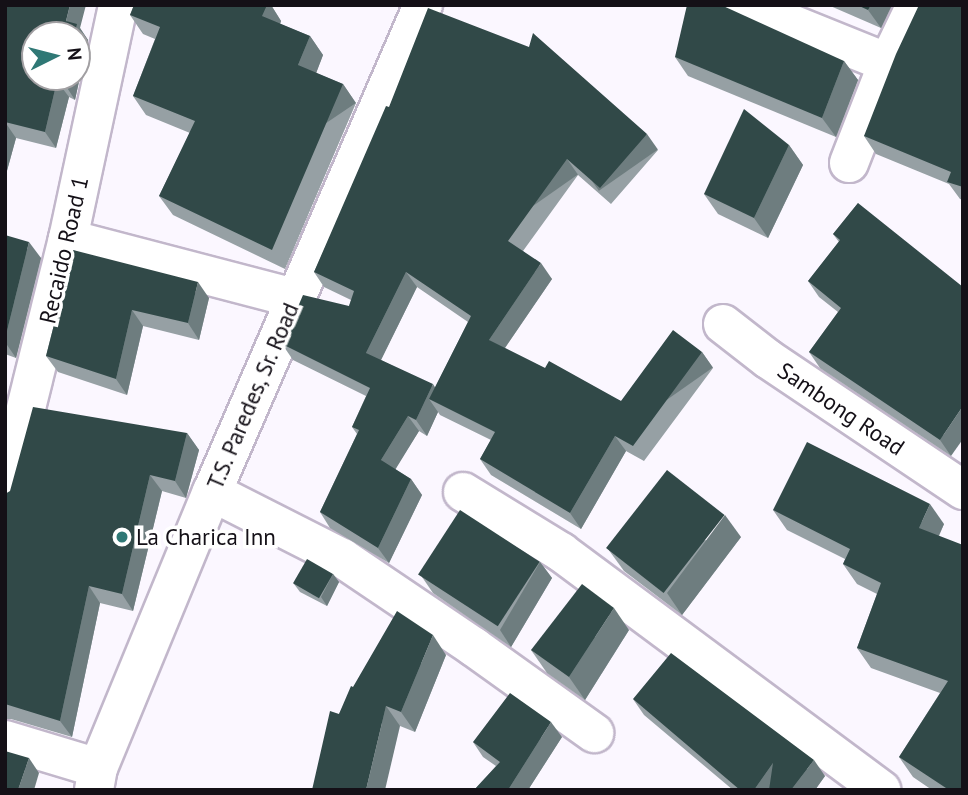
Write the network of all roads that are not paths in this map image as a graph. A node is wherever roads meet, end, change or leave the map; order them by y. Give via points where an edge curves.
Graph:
1 (118, 5) edge
2 (423, 5) edge
3 (744, 5) edge
4 (916, 5) edge
5 (888, 63) junction
6 (849, 163) dead end
7 (68, 239) junction
8 (294, 298) junction
9 (723, 324) dead end
10 (963, 490) edge
11 (212, 492) junction
12 (463, 492) dead end
13 (5, 493) edge
14 (594, 733) dead end
15 (5, 740) edge
16 (96, 779) edge
17 (881, 790) edge

1 - 7 street, Recaido Road 1
2 - 8 street, T.S. Paredes, Sr. Road
3 - 5 street
4 - 5 street
5 - 6 street
7 - 8 street
7 - 13 street, Recaido Road 1
8 - 11 street, T.S. Paredes, Sr. Road
9 - 10 street, Sambong Road
11 - 14 street via 342,558
11 - 16 street, T.S. Paredes, Sr. Road
12 - 17 street via 561,552
15 - 16 street

